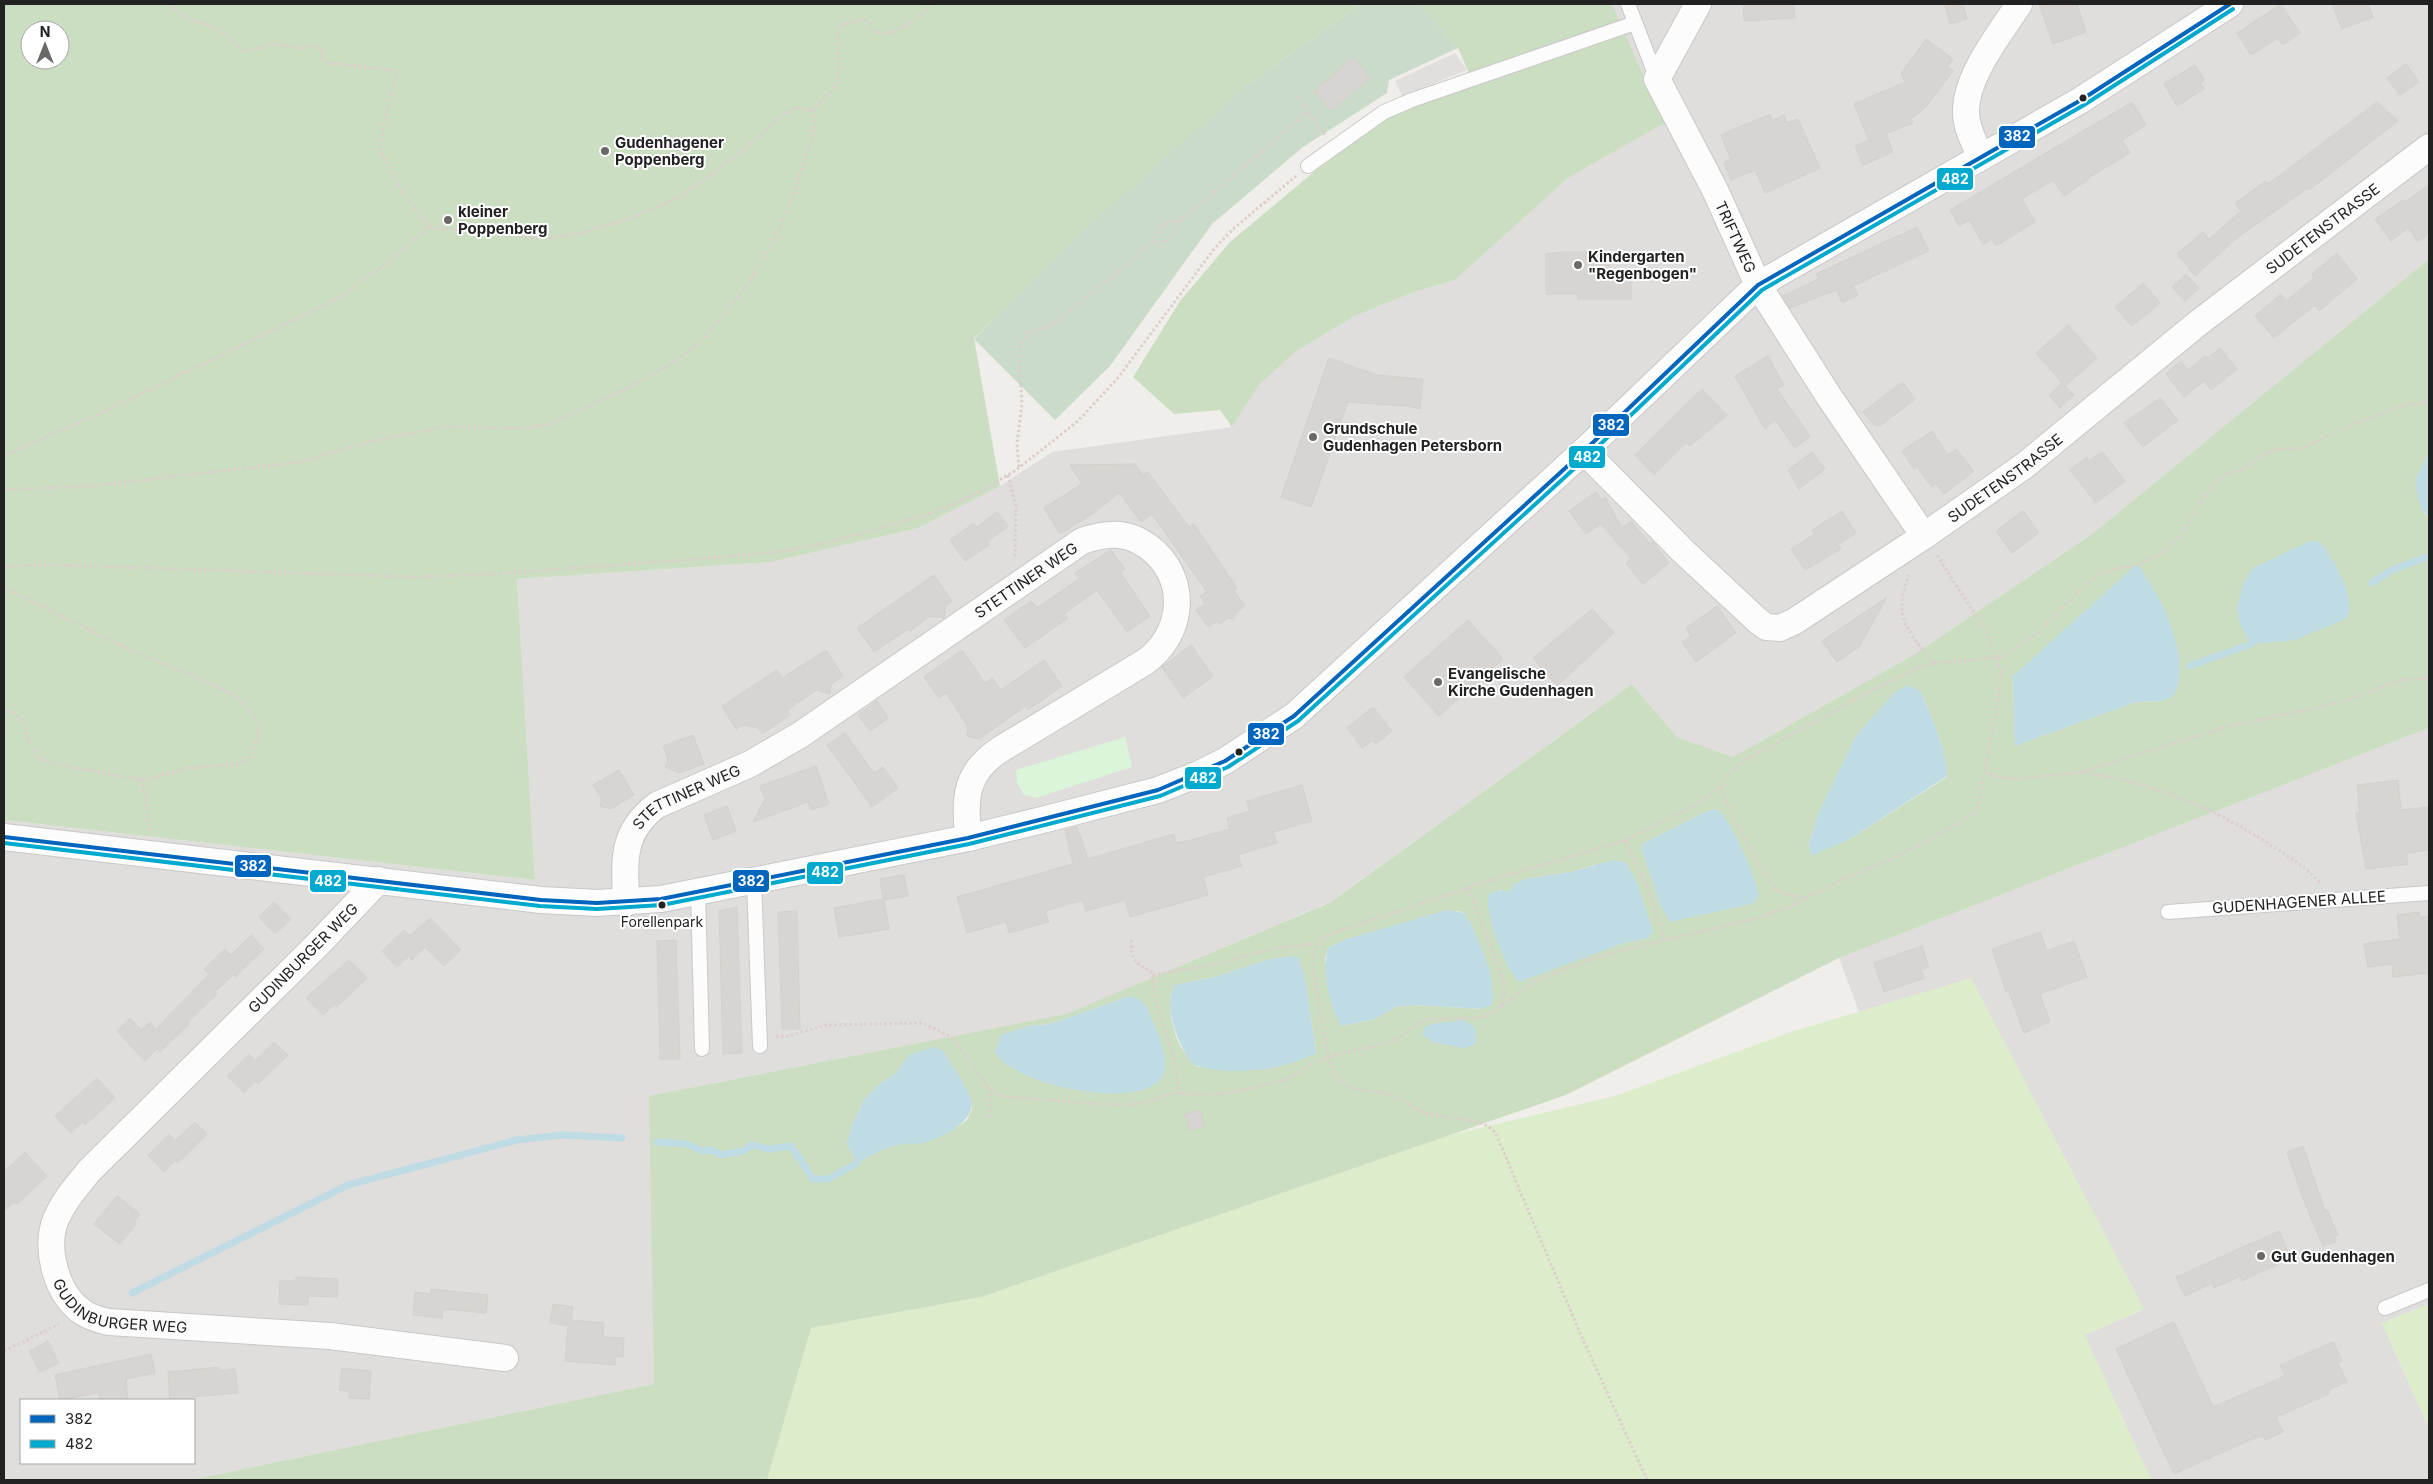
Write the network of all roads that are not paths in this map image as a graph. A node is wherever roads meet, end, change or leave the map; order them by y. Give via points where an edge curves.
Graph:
1 (1628, 4) edge
2 (1698, 4) edge
3 (2019, 4) edge
4 (2230, 4) edge
5 (1634, 22) junction
6 (1657, 79) junction
7 (2429, 147) edge
8 (1980, 157) junction
9 (1308, 166) road end
10 (1758, 285) junction
11 (1584, 450) junction
12 (1924, 536) junction
13 (4, 837) edge
14 (968, 838) junction
15 (379, 880) junction
16 (754, 880) junction
17 (698, 891) junction
18 (2429, 893) edge
19 (626, 903) junction
20 (2168, 912) dead end
21 (759, 1042) road end
22 (702, 1049) dead end
23 (2429, 1290) edge
24 (2385, 1308) dead end
25 (505, 1358) dead end

1 - 5 lane
2 - 6 street
3 - 8 street via 1983,60 1966,102 1968,127
4 - 8 street via 2081,100
5 - 6 lane
5 - 9 lane via 1384,112
6 - 10 street, TRIFTWEG via 1715,190
7 - 12 street, SUDETENSTRASSE via 2197,324 2024,466
8 - 10 street
10 - 11 street
10 - 12 street, TRIFTWEG
11 - 12 street, SUDETENSTRASSE via 1685,553 1766,627 1780,628 1795,621
11 - 14 street via 1294,716 1239,753 1199,774 1132,798
13 - 15 street
14 - 16 street
14 - 19 street, STETTINER WEG via 966,799 980,766 1001,749 1145,662 1171,634 1177,611 1173,578 1159,556 1141,542 1119,535 1082,541 800,736 750,764 657,805 635,826 628,842
15 - 19 street via 541,900
15 - 25 street, GUDINBURGER WEG via 89,1171 56,1220 52,1233 52,1257 63,1289 83,1313 118,1323 330,1336
16 - 17 street
16 - 21 lane
17 - 19 street
17 - 22 lane
18 - 20 lane, GUDENHAGENER ALLEE
23 - 24 lane

